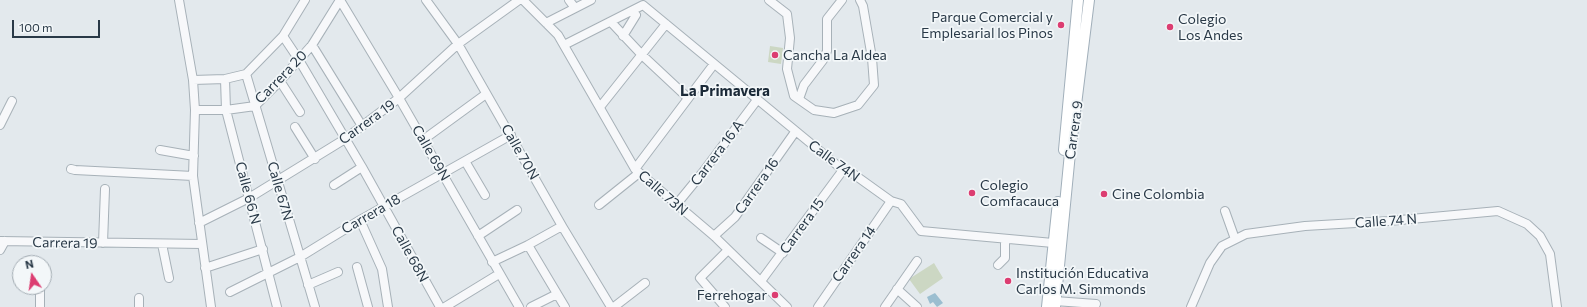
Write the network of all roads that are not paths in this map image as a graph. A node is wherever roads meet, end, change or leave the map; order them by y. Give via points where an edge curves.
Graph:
1 (179, 0) edge
2 (305, 0) edge
3 (340, 0) edge
4 (426, 0) edge
5 (519, 0) edge
6 (523, 0) edge
7 (569, 0) edge
8 (591, 0) edge
9 (769, 0) edge
10 (842, 0) edge
11 (860, 0) edge
12 (1078, 0) edge
13 (1089, 0) edge
14 (575, 8) junction
15 (632, 11) junction
16 (611, 22) junction
17 (546, 23) junction
18 (666, 24) junction
19 (283, 36) junction
20 (623, 36) junction
21 (458, 44) junction
22 (312, 45) junction
23 (564, 45) junction
24 (642, 55) junction
25 (299, 60) junction
26 (714, 64) junction
27 (246, 74) junction
28 (225, 79) junction
29 (193, 80) junction
30 (280, 81) junction
31 (486, 94) junction
32 (400, 98) junction
33 (688, 98) junction
34 (799, 99) junction
35 (757, 100) junction
36 (12, 101) dead end
37 (255, 106) junction
38 (600, 107) junction
39 (195, 110) junction
40 (226, 110) junction
41 (300, 112) dead end
42 (0, 125) edge
43 (295, 126) dead end
44 (362, 126) junction
45 (795, 132) junction
46 (511, 135) junction
47 (345, 139) junction
48 (423, 140) junction
49 (160, 150) dead end
50 (194, 156) junction
51 (314, 159) junction
52 (466, 161) junction
53 (362, 167) junction
54 (71, 168) dead end
55 (842, 170) junction
56 (637, 171) junction
57 (443, 174) junction
58 (194, 176) junction
59 (277, 181) junction
60 (334, 185) dead end
61 (105, 189) dead end
62 (485, 195) dead end
63 (249, 198) junction
64 (891, 201) junction
65 (599, 205) dead end
66 (676, 205) junction
67 (384, 207) junction
68 (517, 210) dead end
69 (1225, 212) dead end
70 (360, 220) junction
71 (199, 223) junction
72 (562, 226) junction
73 (478, 236) junction
74 (714, 236) junction
75 (761, 238) dead end
76 (1005, 238) junction
77 (1235, 240) junction
78 (2, 241) edge
79 (103, 243) junction
80 (1053, 243) junction
81 (162, 244) junction
82 (202, 244) junction
83 (528, 245) junction
84 (263, 249) junction
85 (0, 250) edge
86 (728, 250) junction
87 (783, 253) junction
88 (300, 257) junction
89 (917, 261) dead end
90 (492, 262) junction
91 (998, 265) dead end
92 (358, 267) dead end
93 (205, 268) junction
94 (338, 272) dead end
95 (269, 273) junction
96 (499, 274) junction
97 (169, 278) dead end
98 (761, 281) junction
99 (645, 283) dead end
100 (308, 285) junction
101 (897, 289) junction
102 (230, 292) dead end
103 (557, 294) junction
104 (40, 295) edge
105 (139, 298) dead end
106 (1055, 304) edge
107 (1096, 304) dead end
108 (40, 307) edge
109 (139, 307) edge
110 (211, 307) edge
111 (277, 307) edge
112 (315, 307) edge
113 (368, 307) edge
114 (388, 307) edge
115 (440, 307) edge
116 (445, 307) edge
117 (520, 307) edge
118 (531, 307) edge
119 (565, 307) edge
120 (612, 307) edge
121 (725, 307) edge
122 (787, 307) edge
123 (818, 307) edge
124 (885, 307) edge
125 (917, 307) edge
126 (1047, 307) edge
127 (1191, 307) edge
128 (1557, 307) edge

1 - 29 street
2 - 19 street
3 - 22 street, Carrera 20
3 - 32 street, Calle 69N
4 - 21 street, Calle 70N
5 - 21 street, Carrera 19
6 - 17 street, Calle 73N
7 - 14 street
8 - 14 street
9 - 34 street via 787,14 790,38 787,69 794,96
10 - 34 street via 827,19 827,51 804,86
11 - 34 street via 872,58 874,85 858,105 834,113 814,110
12 - 80 main road, Carrera 9
13 - 106 main road, Carrera 9
14 - 17 street
15 - 16 street
15 - 18 street, Calle 74N via 643,5
15 - 20 street via 636,15
16 - 20 street
16 - 23 street
17 - 23 street, Calle 73N
18 - 24 street
18 - 26 street, Calle 74N
19 - 25 street, Calle 68N
19 - 27 street
20 - 24 street
21 - 31 street, Calle 70N
21 - 32 street, Carrera 19
22 - 25 street, Carrera 20
22 - 44 street
23 - 38 street, Calle 73N
24 - 33 street
24 - 38 street
25 - 30 street, Carrera 20
25 - 47 street, Calle 68N
26 - 33 street
26 - 35 street, Calle 74N
27 - 28 street
27 - 37 street, Calle 67N
28 - 29 street
28 - 40 street, Calle 66 N
29 - 39 street
30 - 37 street, Carrera 20
30 - 41 street
31 - 46 street, Calle 70N
31 - 48 street
32 - 44 street, Carrera 19
32 - 48 street, Calle 69N
33 - 56 street
35 - 45 street, Calle 74N
35 - 66 street, Carrera 16 A via 704,172
36 - 42 street
37 - 40 street, Carrera 20
37 - 59 street, Calle 67N
38 - 56 street, Calle 73N
39 - 40 street, Carrera 20
39 - 50 street
40 - 63 street, Calle 66 N
43 - 51 street
44 - 47 street, Carrera 19
45 - 55 street, Calle 74N
45 - 74 street, Carrera 16 via 735,217
46 - 52 street, Carrera 18
46 - 72 street, Calle 70N
47 - 51 street, Carrera 19
47 - 53 street, Calle 68N
48 - 57 street, Calle 69N
49 - 50 street
50 - 58 street
51 - 59 street, Carrera 19
52 - 57 street, Carrera 18
52 - 62 street
53 - 60 street
53 - 67 street, Calle 68N
54 - 58 street
55 - 64 street, Calle 74N via 852,173
55 - 87 street, Carrera 15
56 - 65 street
56 - 66 street, Calle 73N
57 - 67 street, Carrera 18
57 - 73 street, Calle 69N
58 - 71 street
59 - 63 street, Carrera 19
59 - 88 street, Calle 67N
61 - 79 street
63 - 71 street, Carrera 19
63 - 84 street, Calle 66 N
64 - 76 street, Calle 74N via 901,204 920,231
64 - 123 street, Carrera 14
66 - 74 street, Calle 73N
67 - 70 street, Carrera 18
67 - 115 street, Calle 68N
68 - 73 street
69 - 77 street
70 - 88 street, Carrera 18
70 - 114 street via 382,269
71 - 82 street
72 - 83 street
72 - 120 street, Calle 70N
73 - 90 street, Calle 69N
74 - 86 street, Calle 73N
75 - 87 street
76 - 80 street, Calle 74N
76 - 91 street via 1005,258
77 - 127 street, Calle 74 N via 1222,246 1210,263
77 - 128 street, Calle 74 N via 1246,234 1305,226 1498,211 1527,224 1540,236 1550,254
78 - 79 street, Carrera 19
78 - 85 street
79 - 81 street, Carrera 19
80 - 126 main road, Carrera 9
81 - 82 street, Carrera 19
81 - 97 street
82 - 93 street
83 - 90 street
83 - 103 street
84 - 93 street
84 - 95 street, Calle 66 N
86 - 98 street, Calle 73N
86 - 121 street via 700,278
87 - 98 street, Carrera 15
88 - 95 street, Carrera 18
88 - 100 street, Calle 67N
89 - 101 street
90 - 96 street, Calle 69N
92 - 113 street
93 - 110 street
94 - 100 street
95 - 102 street, Carrera 18
95 - 111 street, Calle 66 N
96 - 116 street
96 - 117 street, Calle 69N
98 - 122 street, Calle 73N
99 - 120 street
100 - 112 street, Calle 67N
101 - 124 street
101 - 125 street
103 - 118 street
103 - 119 street
104 - 108 street
105 - 109 street
106 - 107 street

